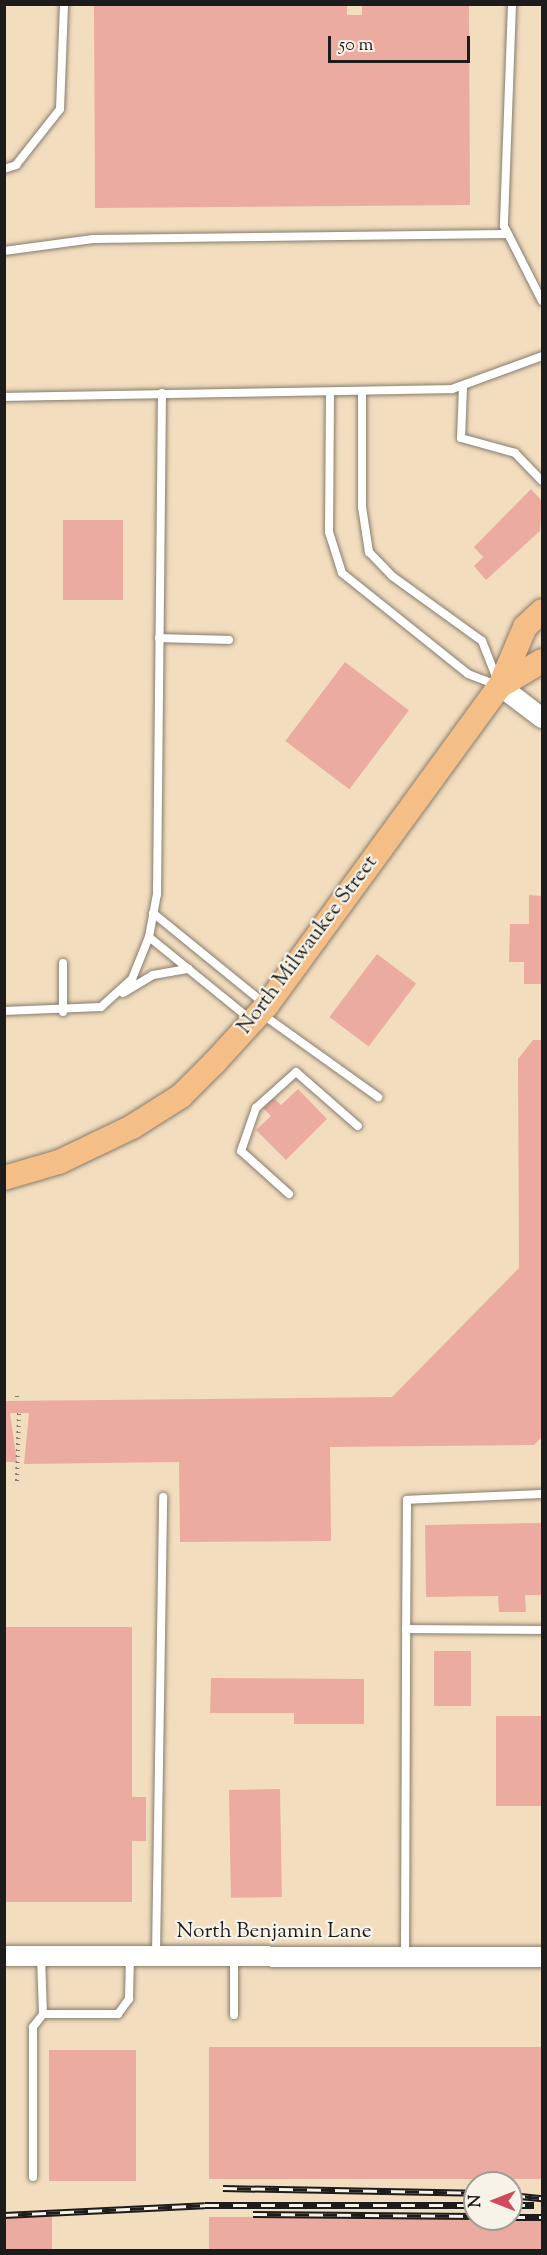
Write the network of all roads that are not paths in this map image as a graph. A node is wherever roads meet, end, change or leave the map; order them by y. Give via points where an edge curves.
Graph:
1 (64, 4) edge
2 (512, 4) edge
3 (4, 169) edge
4 (507, 234) junction
5 (4, 250) edge
6 (541, 298) edge
7 (543, 356) edge
8 (463, 387) junction
9 (362, 392) junction
10 (162, 393) junction
11 (330, 393) junction
12 (4, 397) edge
13 (543, 481) edge
14 (543, 611) edge
15 (159, 638) junction
16 (228, 640) dead end
17 (543, 661) edge
18 (500, 686) junction
19 (543, 718) edge
20 (153, 913) junction
21 (149, 937) junction
22 (63, 963) dead end
23 (188, 969) junction
24 (119, 996) junction
25 (4, 1011) edge
26 (63, 1012) junction
27 (260, 1013) junction
28 (378, 1097) dead end
29 (358, 1126) dead end
30 (4, 1178) edge
31 (289, 1194) dead end
32 (543, 1494) edge
33 (163, 1497) dead end
34 (406, 1629) junction
35 (543, 1630) edge
36 (4, 1956) edge
37 (41, 1956) junction
38 (130, 1956) junction
39 (156, 1956) junction
40 (234, 1956) junction
41 (405, 1957) junction
42 (543, 1957) edge
43 (43, 2014) junction
44 (234, 2015) dead end
45 (33, 2177) dead end

1 - 3 lane via 60,109 16,165
2 - 4 lane
4 - 5 lane via 93,239
4 - 6 lane
7 - 8 lane
8 - 9 lane
8 - 13 lane via 461,438 515,453
9 - 11 lane
9 - 18 lane via 362,507 369,552 392,576 482,642
10 - 11 lane
10 - 12 lane
10 - 15 lane
11 - 18 lane via 329,532 342,573 468,674
14 - 18 main road, North Milwaukee Street via 525,627
15 - 16 lane
15 - 20 lane
17 - 18 main road, North Milwaukee Street
18 - 19 street
18 - 27 main road, North Milwaukee Street
20 - 21 lane
20 - 27 lane
21 - 23 lane
21 - 24 lane
22 - 26 lane
23 - 24 lane via 153,975
23 - 27 lane
24 - 26 lane via 100,1007
25 - 26 lane
27 - 28 lane
27 - 30 main road, North Milwaukee Street via 181,1095 132,1127 59,1162
29 - 31 lane via 296,1072 256,1108 241,1150
32 - 34 lane via 407,1500
33 - 39 lane
34 - 35 lane
34 - 41 lane
36 - 37 street, North Benjamin Lane
37 - 38 street, North Benjamin Lane
37 - 43 lane
38 - 39 street, North Benjamin Lane
38 - 43 lane via 129,1999 118,2014
39 - 40 street, North Benjamin Lane
40 - 41 street, North Benjamin Lane
40 - 44 lane
41 - 42 street, North Benjamin Lane
43 - 45 lane via 33,2027

